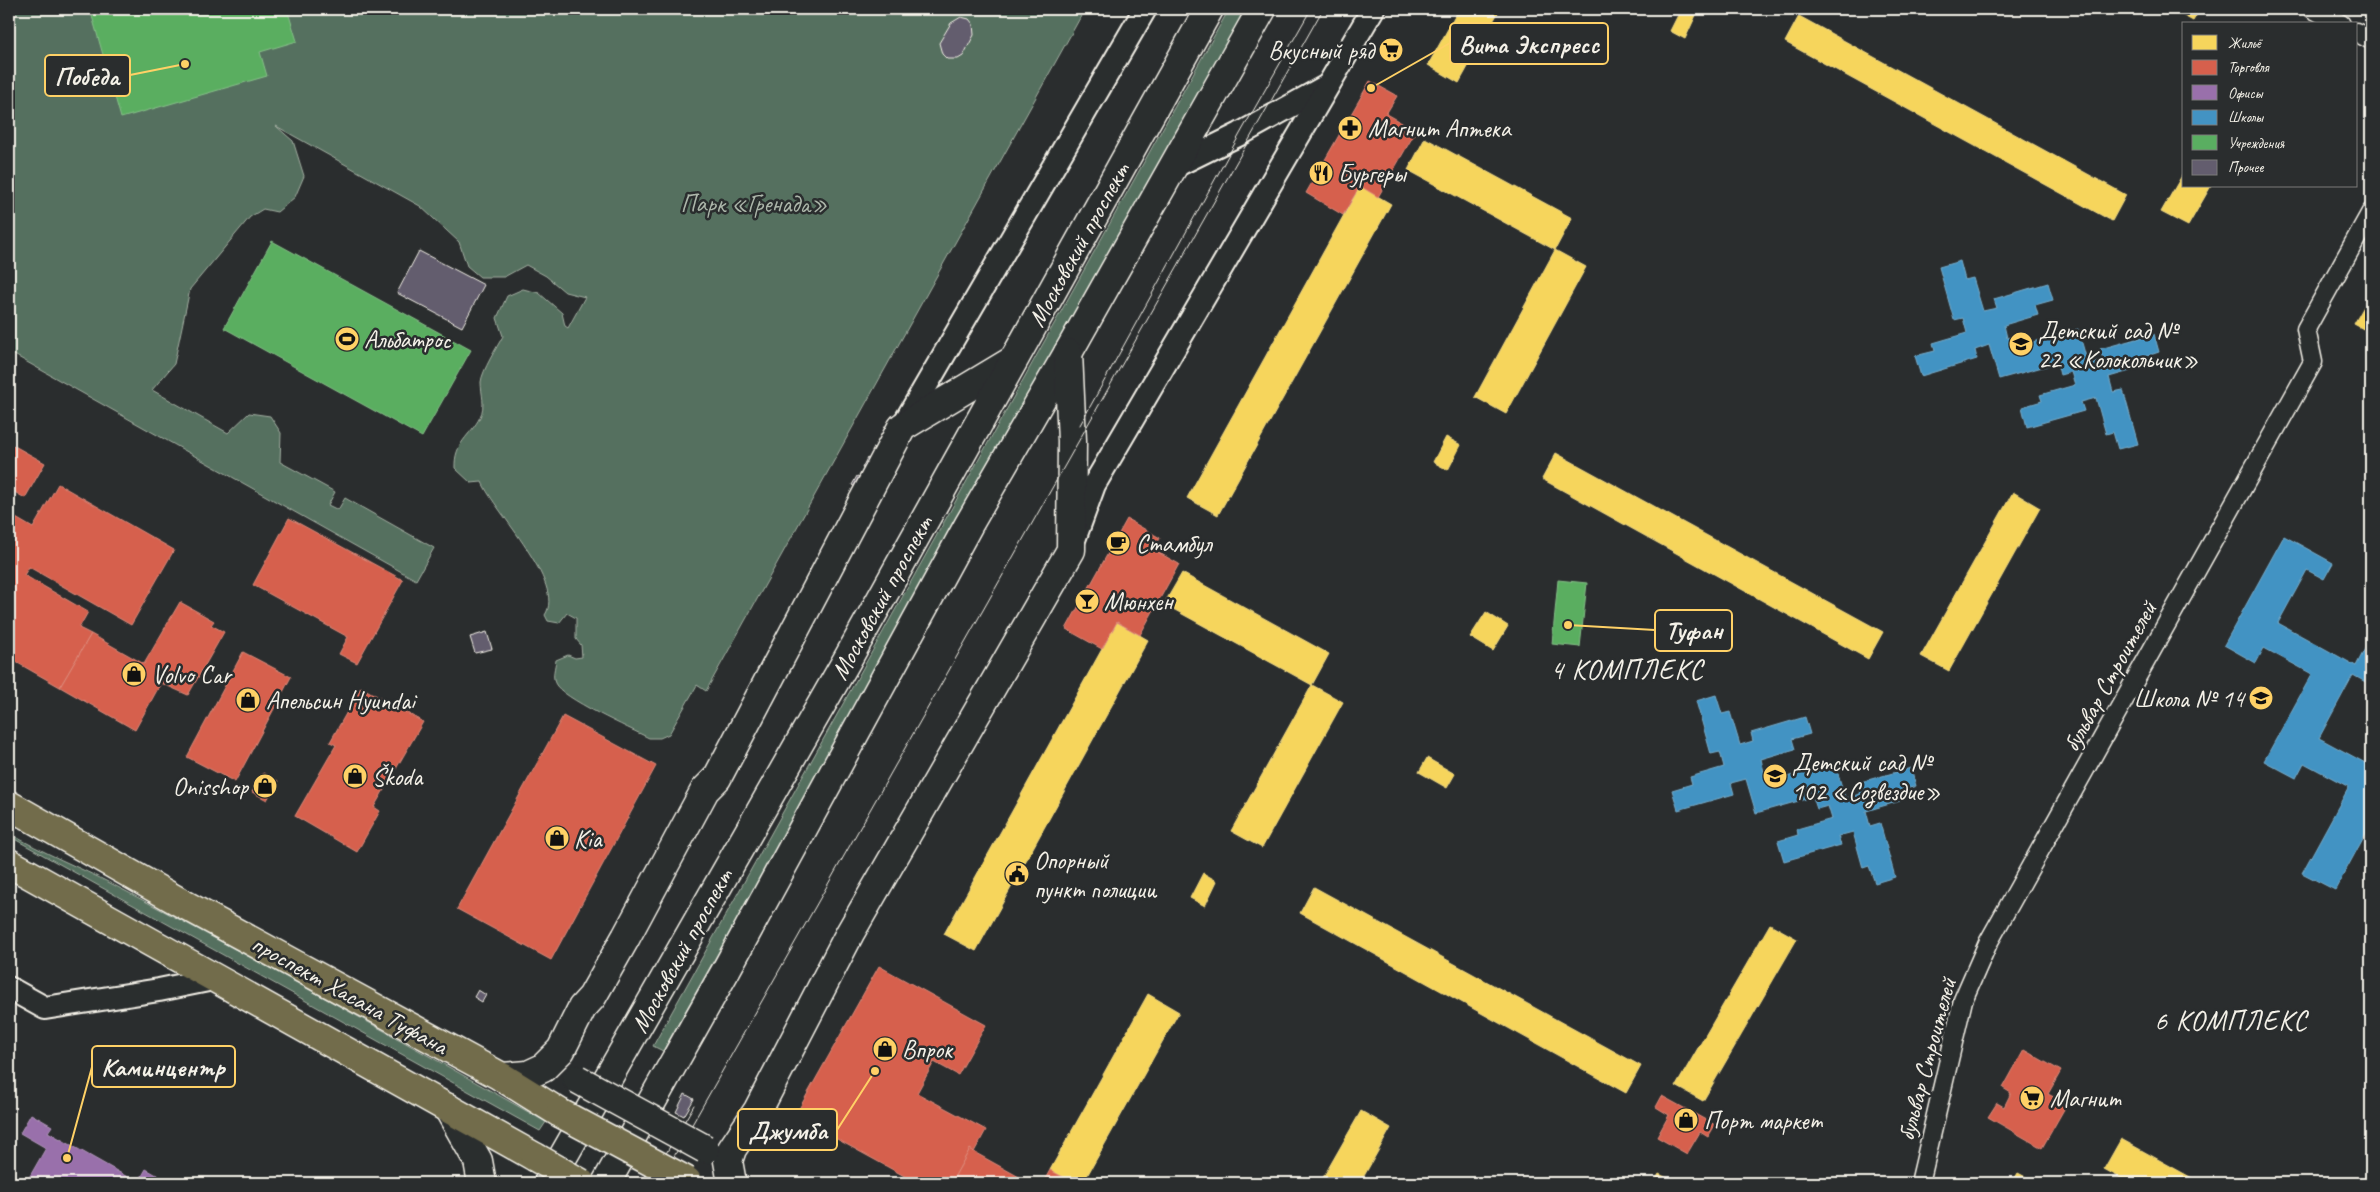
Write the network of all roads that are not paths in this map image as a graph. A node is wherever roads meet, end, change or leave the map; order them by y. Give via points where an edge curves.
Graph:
1 (1145, 9) edge
2 (1210, 9) edge
3 (1262, 9) edge
4 (1374, 9) edge
5 (2312, 9) edge
6 (2337, 22) edge
7 (2358, 33) edge
8 (2371, 40) edge
9 (1328, 86) junction
10 (1170, 168) junction
11 (2371, 212) edge
12 (1068, 353) junction
13 (1013, 360) junction
14 (902, 427) junction
15 (1071, 550) junction
16 (9, 805) edge
17 (9, 863) edge
18 (218, 978) junction
19 (9, 988) edge
20 (561, 1050) junction
21 (502, 1077) junction
22 (448, 1108) junction
23 (732, 1149) junction
24 (689, 1182) edge
25 (482, 1183) edge
26 (548, 1183) edge
27 (582, 1183) edge
28 (606, 1183) edge
29 (732, 1183) edge
30 (1920, 1183) edge

1 - 14 street
2 - 13 main road, Московский проспект
3 - 10 main road, Московский проспект
4 - 9 street
5 - 6 street
7 - 8 street
9 - 10 street
9 - 15 street via 1094,485
10 - 12 main road, Московский проспект
11 - 30 street, бульвар Строителей via 2306,329 2313,362 1988,943 1963,1000
12 - 15 main road via 1072,440
12 - 28 main road, Московский проспект via 969,524
13 - 14 main road
13 - 26 main road, Московский проспект via 847,660
14 - 20 main road via 717,778 705,790
15 - 23 main road via 850,933 758,1110
16 - 21 main road, проспект Хасана Туфана
17 - 18 main road, проспект Хасана Туфана
18 - 19 street via 45,1008
18 - 22 main road, проспект Хасана Туфана
20 - 21 main road via 543,1068 528,1075
20 - 23 main road, bridge via 569,1072 578,1079 704,1149 720,1153
21 - 24 main road, проспект Хасана Туфана, bridge via 560,1113
22 - 25 main road via 478,1160
22 - 27 main road, проспект Хасана Туфана, bridge
23 - 29 main road via 728,1161

